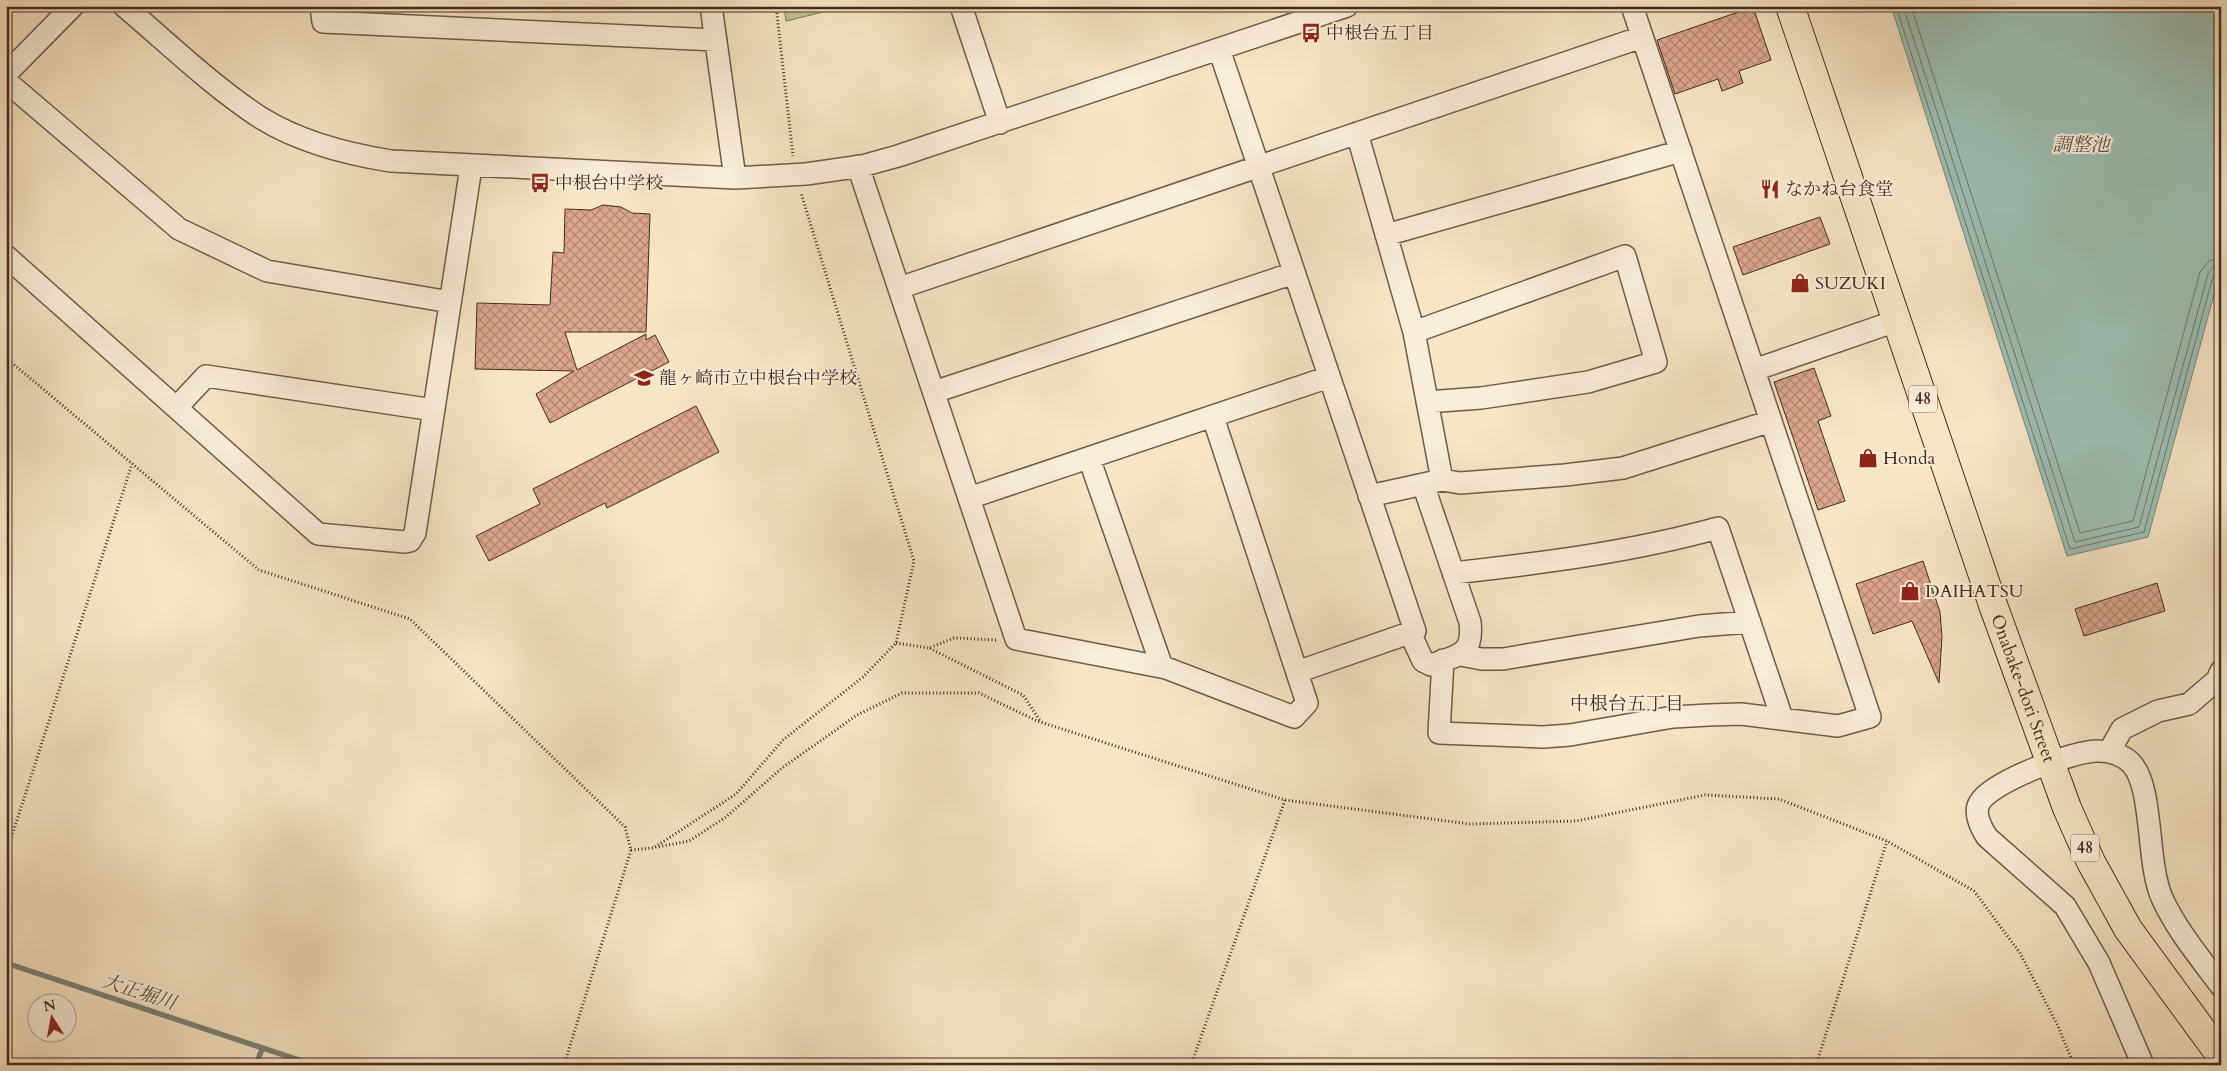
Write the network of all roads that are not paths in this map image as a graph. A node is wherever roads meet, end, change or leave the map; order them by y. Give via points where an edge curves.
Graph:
1 (73, 6) edge
2 (124, 6) edge
3 (321, 6) edge
4 (711, 6) edge
5 (961, 6) edge
6 (1347, 6) edge
7 (1632, 6) edge
8 (1790, 6) edge
9 (1642, 37) junction
10 (716, 40) junction
11 (1219, 49) junction
12 (6, 74) edge
13 (6, 81) edge
14 (1000, 123) junction
15 (1357, 133) junction
16 (1680, 151) junction
17 (858, 166) junction
18 (471, 167) junction
19 (1259, 167) junction
20 (735, 178) junction
21 (1386, 235) junction
22 (6, 256) edge
23 (1294, 272) junction
24 (899, 288) junction
25 (450, 302) junction
26 (1896, 321) junction
27 (1414, 332) junction
28 (1754, 370) junction
29 (1329, 377) junction
30 (934, 392) junction
31 (1427, 402) junction
32 (177, 407) junction
33 (434, 410) junction
34 (1213, 417) junction
35 (1771, 421) junction
36 (1089, 458) junction
37 (1433, 482) junction
38 (1369, 496) junction
39 (970, 498) junction
40 (1453, 573) junction
41 (1750, 622) junction
42 (1410, 633) junction
43 (1452, 658) junction
44 (1162, 667) junction
45 (2221, 671) edge
46 (1297, 672) junction
47 (1782, 718) junction
48 (2108, 752) junction
49 (2049, 764) junction
50 (2221, 986) edge
51 (2221, 1056) edge
52 (2143, 1065) edge

1 - 12 street
2 - 18 street via 228,94 287,131 321,146 358,156 391,162
3 - 10 street via 323,22
4 - 10 street
5 - 14 street
6 - 11 street
7 - 9 street
8 - 26 main road, Onabake-dori Street / 48
9 - 15 street
9 - 16 street
10 - 20 street
11 - 14 street
11 - 19 street
13 - 25 street via 179,229 267,271
14 - 17 street
15 - 19 street
15 - 21 street
16 - 21 street
16 - 28 street
17 - 20 street via 796,176
17 - 24 street
18 - 20 street
18 - 25 street
19 - 23 street
19 - 24 street
21 - 27 street
22 - 32 street
23 - 29 street
23 - 30 street
24 - 30 street
25 - 33 street
26 - 28 street
26 - 49 main road, Onabake-dori Street / 48
27 - 31 street
27 - 31 street via 1625,256 1656,362 1588,382 1481,398
28 - 35 street
29 - 34 street
29 - 38 street
30 - 39 street
31 - 37 street
32 - 33 street via 206,376
32 - 33 street via 318,534 405,542 410,541 415,533
34 - 36 street
34 - 46 street
35 - 37 street via 1623,468 1565,475
35 - 47 street via 1870,717 1838,726
36 - 39 street
36 - 44 street
37 - 38 street
37 - 40 street
38 - 42 street via 1415,631
39 - 44 street via 1016,639
40 - 41 street via 1558,562 1666,542 1718,528
40 - 43 street via 1470,622 1472,638
41 - 43 street via 1699,626 1503,659
41 - 47 street
42 - 43 street via 1422,661 1431,665
42 - 46 street
43 - 47 street via 1439,733 1543,737 1673,718 1741,714
44 - 46 street via 1294,717 1307,703
45 - 48 street via 2217,680 2189,704 2158,710 2122,729
48 - 49 street via 2082,752
48 - 50 street via 2130,762 2142,782 2152,861 2162,898 2186,939
49 - 51 main road, Onabake-dori Street / 48 via 2077,834 2128,929
49 - 52 street via 1998,784 1979,802 1980,828 2065,906 2099,963

